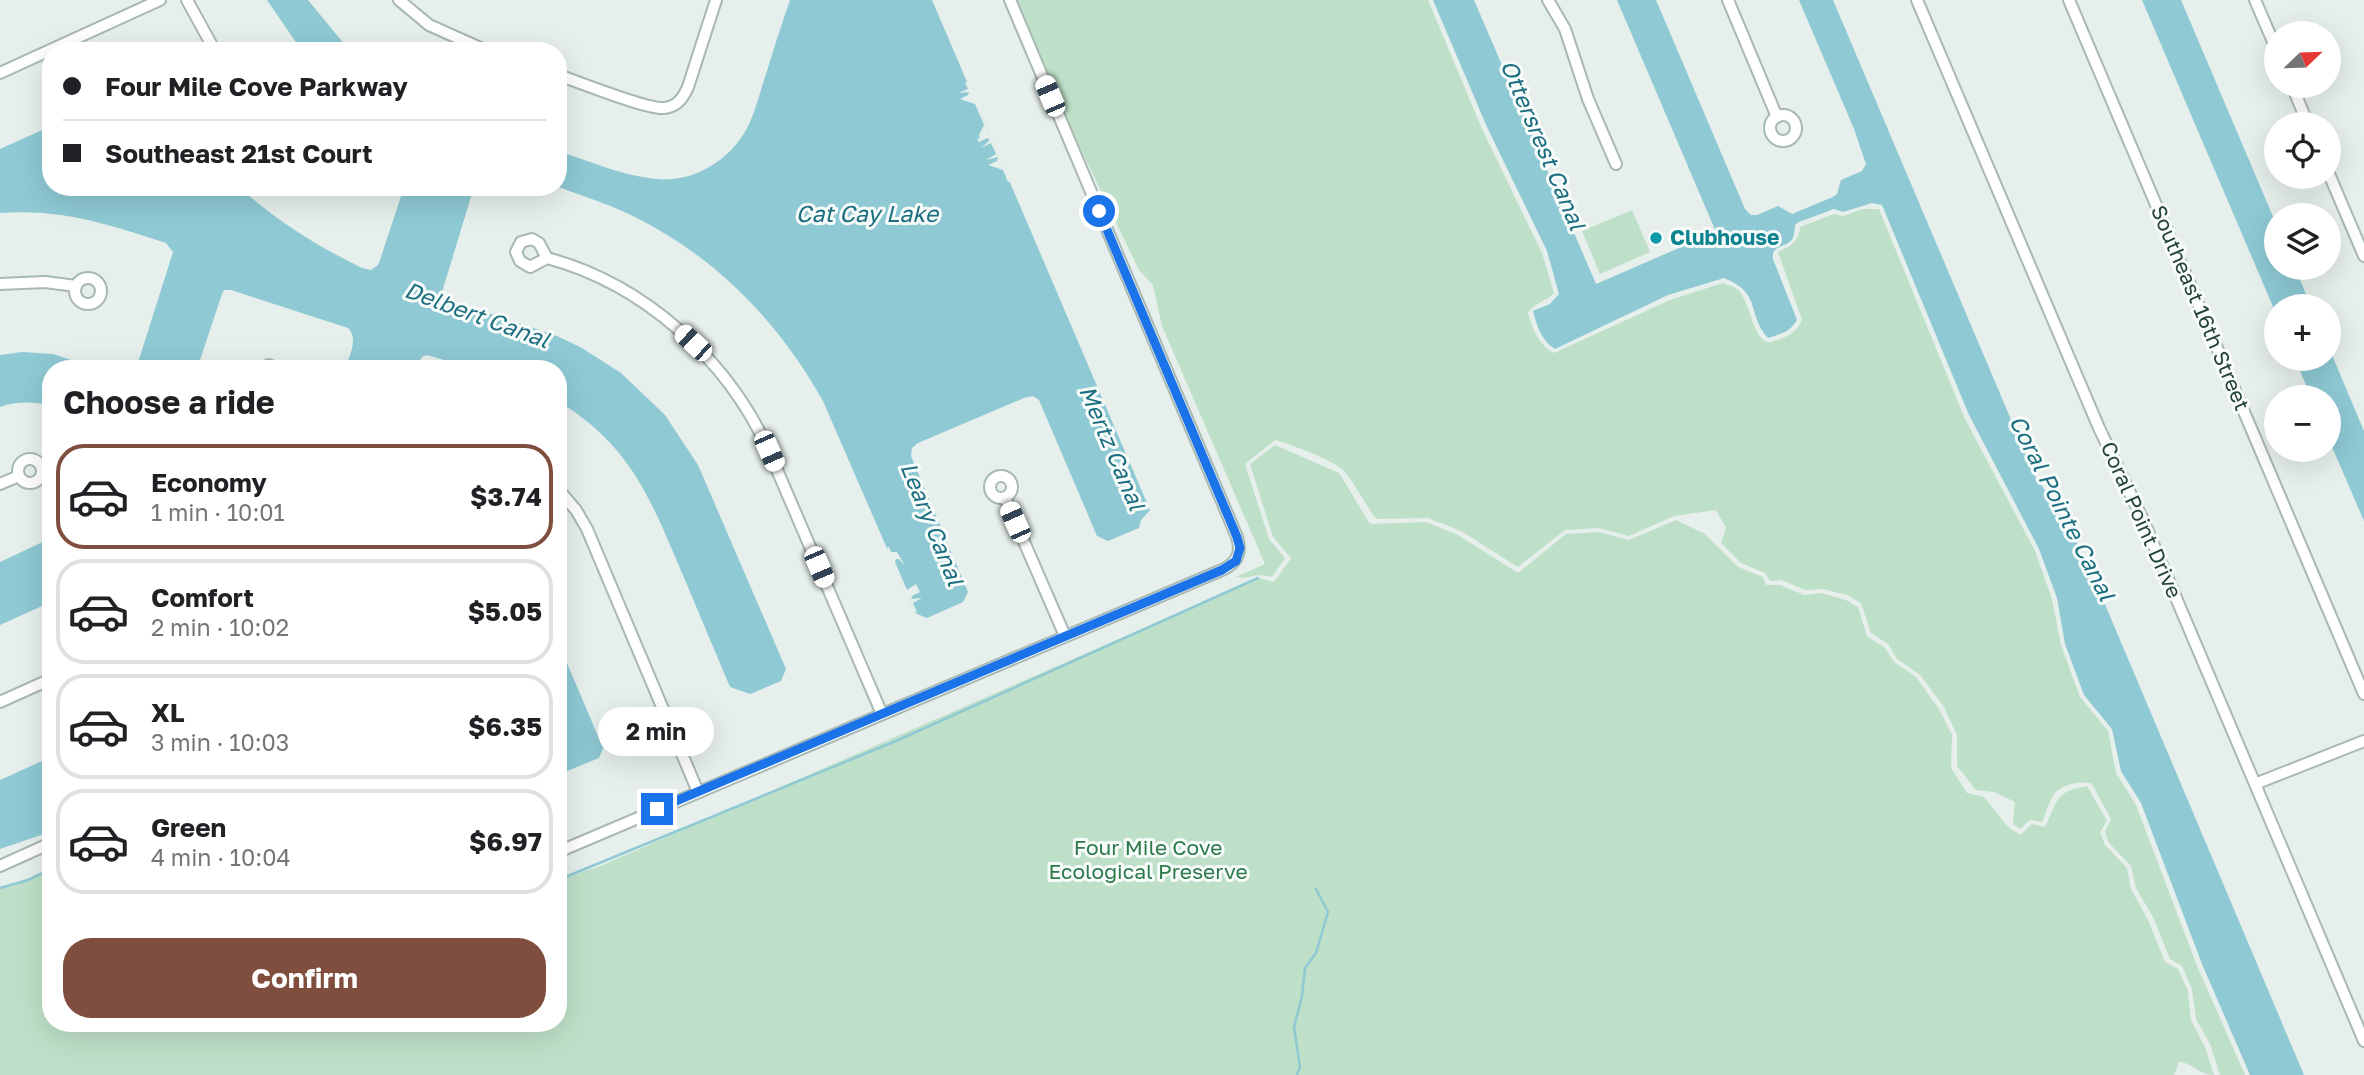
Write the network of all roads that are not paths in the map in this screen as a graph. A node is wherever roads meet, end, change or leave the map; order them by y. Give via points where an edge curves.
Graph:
1 (160, 0) edge
2 (187, 0) edge
3 (399, 0) edge
4 (716, 0) edge
5 (1010, 0) edge
6 (1548, 0) edge
7 (1728, 0) edge
8 (1917, 0) edge
9 (2069, 0) edge
10 (2255, 0) edge
11 (2264, 21) edge
12 (68, 42) edge
13 (210, 42) edge
14 (467, 42) edge
15 (42, 54) edge
16 (0, 73) edge
17 (567, 78) edge
18 (1777, 117) dead end
19 (1616, 164) dead end
20 (2335, 189) edge
21 (2364, 256) edge
22 (547, 258) dead end
23 (0, 284) edge
24 (76, 286) dead end
25 (19, 476) dead end
26 (0, 484) edge
27 (1005, 498) dead end
28 (567, 500) edge
29 (1065, 636) junction
30 (42, 683) edge
31 (2364, 694) edge
32 (0, 702) edge
33 (882, 714) junction
34 (2364, 741) edge
35 (2255, 784) junction
36 (698, 792) junction
37 (42, 847) edge
38 (567, 848) edge
39 (0, 866) edge
40 (2364, 1041) edge

1 - 12 street
2 - 13 street
3 - 14 street via 429,25
4 - 17 street via 686,92 673,106 655,107
5 - 29 street via 1237,537 1239,552 1227,567
6 - 19 street via 1565,29
7 - 18 street
8 - 35 street, Coral Point Drive
9 - 31 street, Southeast 16th Street
10 - 11 street
15 - 16 street
20 - 21 street
22 - 33 street via 600,278 655,311 701,350 737,393 768,449
23 - 24 street
25 - 26 street
27 - 29 street
28 - 36 street via 587,529
29 - 33 street
30 - 32 street
33 - 36 street
34 - 35 street
35 - 40 street, Coral Point Drive
36 - 38 street
37 - 39 street

